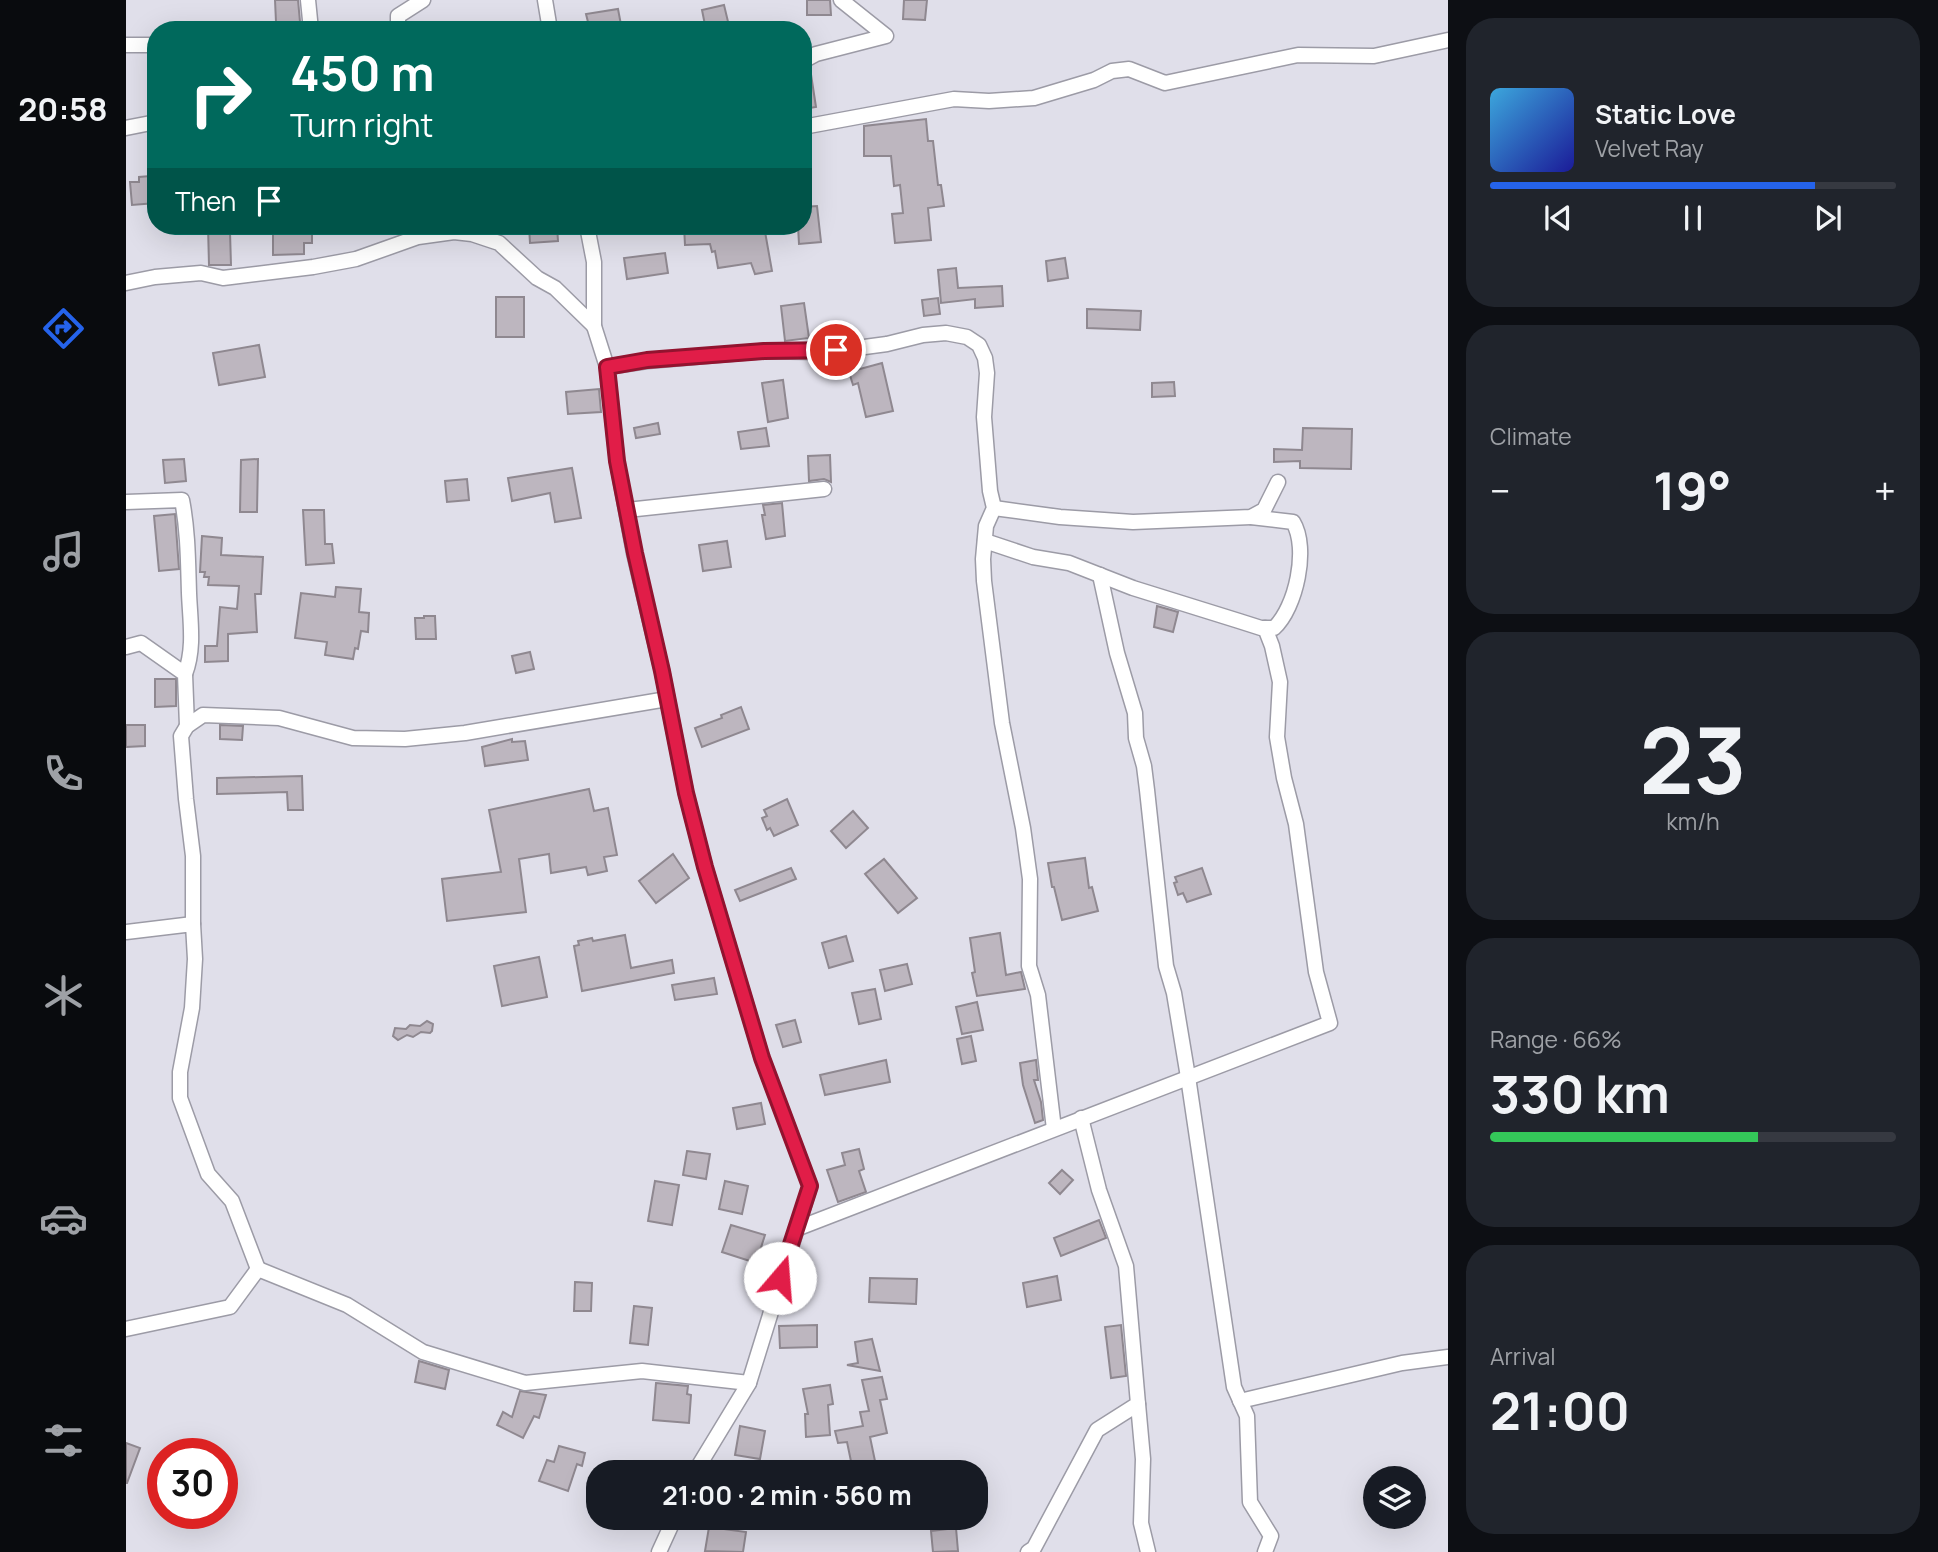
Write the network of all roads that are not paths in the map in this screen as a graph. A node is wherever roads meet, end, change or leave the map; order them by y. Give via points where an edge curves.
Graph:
1 (308, 0) edge
2 (401, 0) edge
3 (423, 0) edge
4 (545, 0) edge
5 (841, 0) edge
6 (310, 21) edge
7 (398, 21) edge
8 (400, 21) edge
9 (548, 21) edge
10 (1448, 40) edge
11 (126, 45) edge
12 (147, 45) edge
13 (812, 56) edge
14 (147, 124) edge
15 (812, 125) edge
16 (126, 128) edge
17 (432, 235) edge
18 (475, 235) edge
19 (589, 235) edge
20 (126, 283) edge
21 (594, 326) junction
22 (607, 367) junction
23 (1278, 482) dead end
24 (824, 489) dead end
25 (126, 502) edge
26 (994, 508) junction
27 (626, 510) junction
28 (1251, 517) junction
29 (985, 541) junction
30 (1100, 575) junction
31 (1265, 628) junction
32 (126, 647) edge
33 (185, 674) junction
34 (667, 699) junction
35 (187, 726) junction
36 (193, 924) junction
37 (126, 932) edge
38 (1188, 1077) junction
39 (1082, 1118) junction
40 (1054, 1129) junction
41 (796, 1229) junction
42 (258, 1269) junction
43 (126, 1329) edge
44 (1448, 1357) edge
45 (749, 1383) junction
46 (1240, 1401) junction
47 (1138, 1404) junction
48 (702, 1460) edge
49 (669, 1530) edge
50 (659, 1552) edge
51 (1028, 1552) edge
52 (1148, 1552) edge
53 (1265, 1552) edge

1 - 6 street
2 - 7 street
3 - 8 street
4 - 9 street
5 - 13 street via 886,36
10 - 15 street via 1381,55 1298,55 1165,83 1129,69 1112,71 1034,98 954,99
11 - 12 street
14 - 16 street
17 - 20 street via 313,267 223,278 201,273 155,276
18 - 21 street via 499,243
19 - 21 street via 594,262
21 - 22 street
22 - 26 street via 764,351 857,348 923,334 967,337 979,345 985,358 984,417
22 - 27 street
23 - 28 street via 1264,510
24 - 27 street
25 - 33 street via 183,500 192,639
26 - 28 street via 1133,522
26 - 29 street
27 - 34 street
28 - 31 street via 1293,522 1300,545 1300,567 1284,618 1274,628
29 - 30 street
29 - 40 street via 984,581 1002,723 1030,879 1029,966 1038,995
30 - 31 street
30 - 38 street via 1135,713 1166,965
31 - 38 street via 1280,682 1277,737 1296,824 1316,972 1330,1023
32 - 33 street via 141,643
33 - 35 street
34 - 35 street via 405,739 353,738 279,718 203,715
34 - 41 street via 705,867 762,1058 810,1186
35 - 36 street via 181,736 193,856
36 - 37 street
36 - 42 street via 192,1008 180,1098 208,1174 232,1201
38 - 39 street
38 - 46 street via 1234,1387
39 - 40 street
39 - 47 street via 1099,1190 1126,1266
40 - 41 street
41 - 45 street
42 - 43 street via 230,1307
42 - 45 street via 347,1305 423,1352 525,1383 642,1371
44 - 46 street via 1402,1363
45 - 48 street
46 - 53 street via 1247,1416 1250,1503 1271,1536
47 - 51 street via 1097,1430
47 - 52 street via 1143,1459 1141,1523
49 - 50 street

